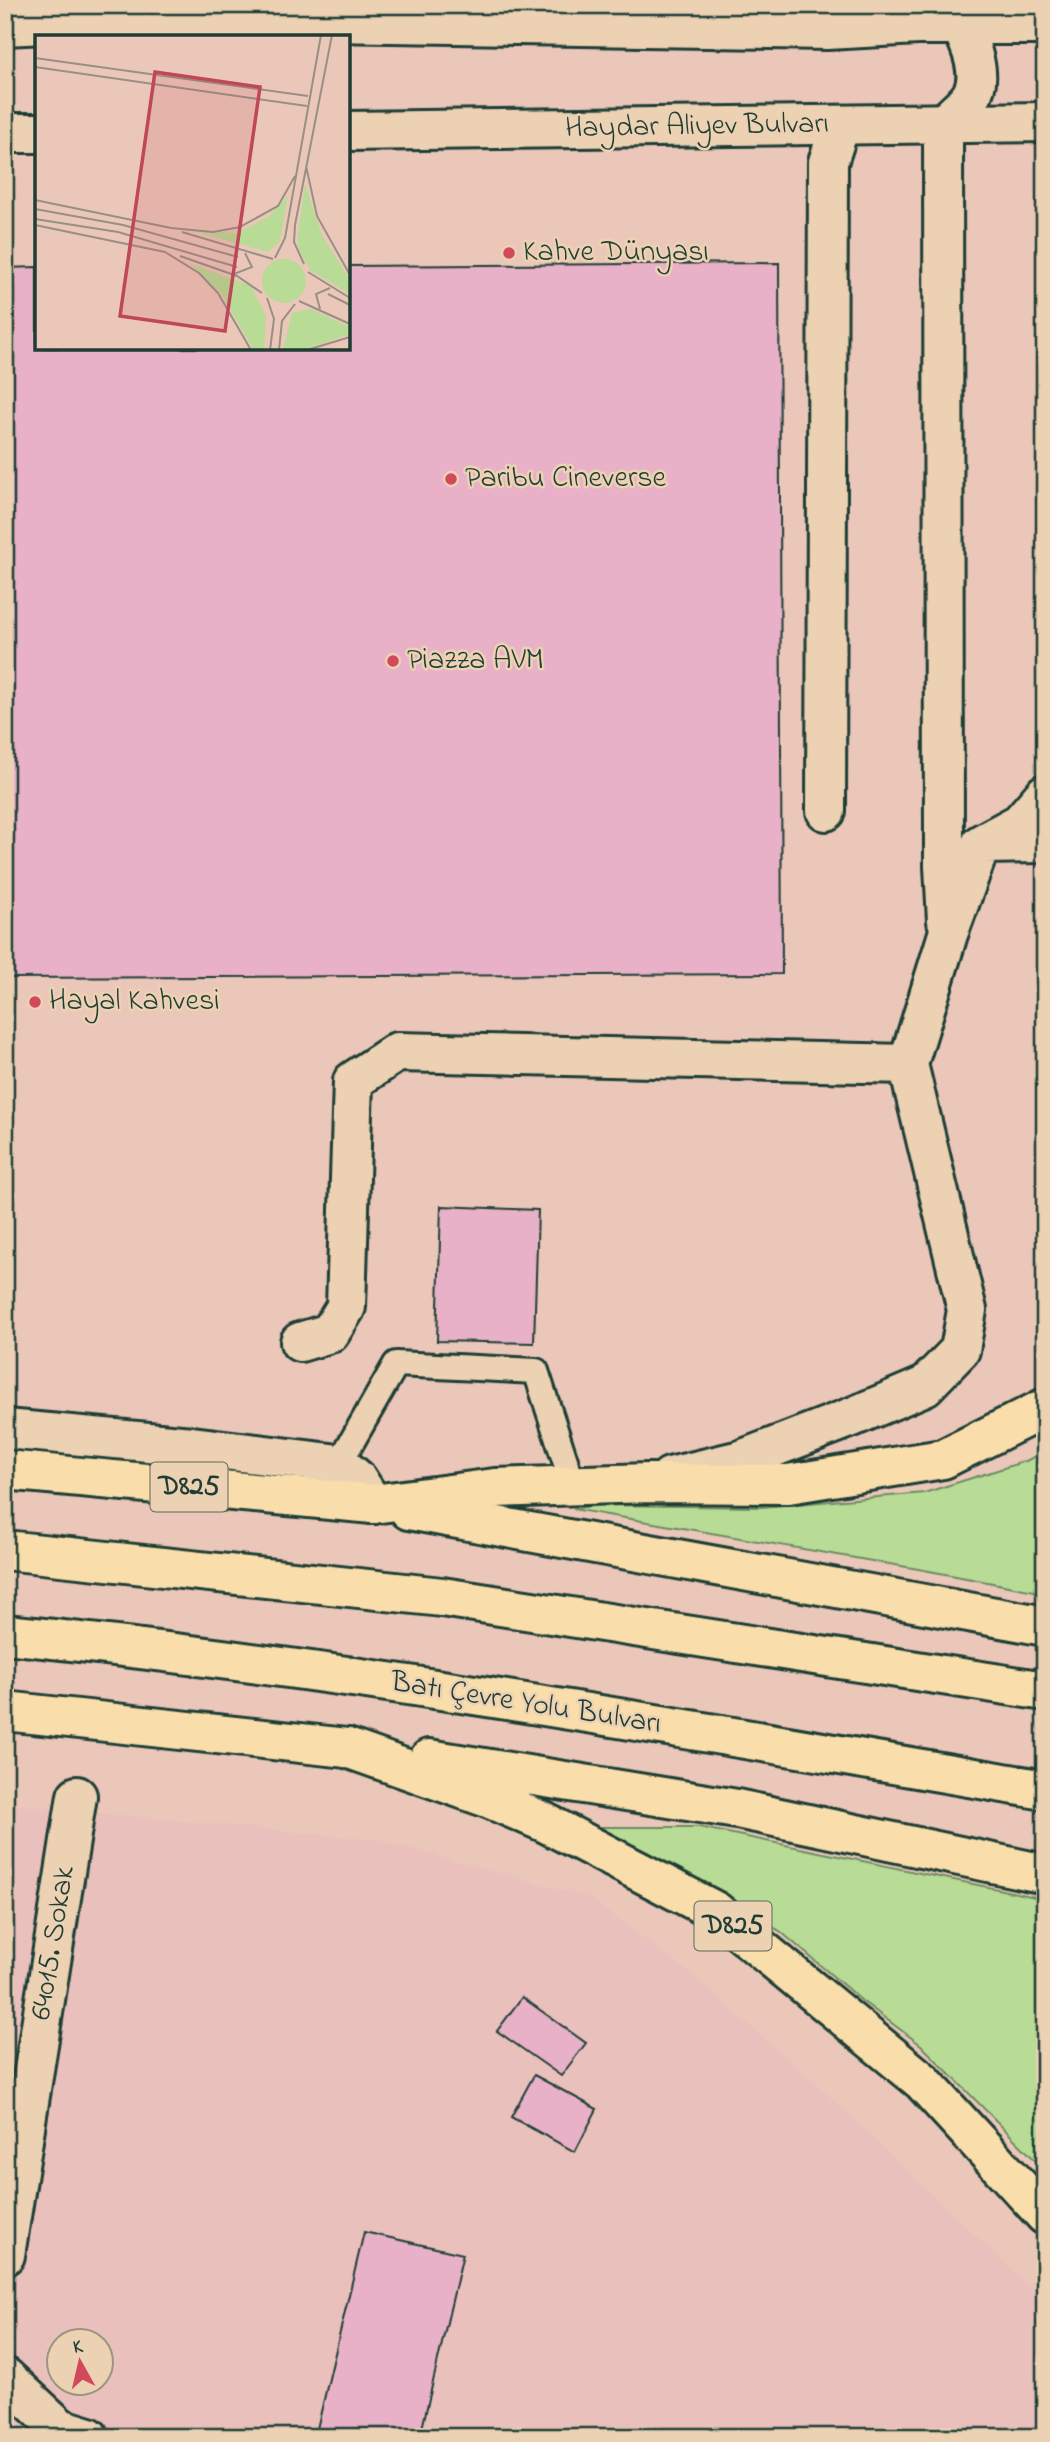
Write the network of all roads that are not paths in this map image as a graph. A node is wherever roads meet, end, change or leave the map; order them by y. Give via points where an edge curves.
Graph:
1 (1045, 25) edge
2 (5, 26) edge
3 (961, 26) junction
4 (1045, 122) edge
5 (943, 125) junction
6 (840, 126) junction
7 (350, 131) edge
8 (5, 133) edge
9 (35, 133) edge
10 (1045, 794) edge
11 (826, 811) dead end
12 (1045, 843) edge
13 (981, 844) junction
14 (948, 934) junction
15 (908, 1065) junction
16 (300, 1342) dead end
17 (1045, 1408) edge
18 (5, 1429) edge
19 (339, 1464) junction
20 (5, 1470) edge
21 (648, 1483) junction
22 (573, 1485) junction
23 (373, 1504) junction
24 (5, 1549) edge
25 (1045, 1626) edge
26 (5, 1634) edge
27 (1045, 1690) edge
28 (5, 1711) edge
29 (347, 1748) junction
30 (1045, 1790) edge
31 (77, 1796) dead end
32 (1044, 1873) edge
33 (1045, 2215) edge
34 (5, 2255) edge
35 (5, 2377) edge
36 (89, 2437) edge

1 - 3 street
2 - 3 street via 145,19 827,30
3 - 5 street via 973,50 972,95
4 - 5 street, Haydar Aliyev Bulvarı
5 - 6 street, Haydar Aliyev Bulvarı
5 - 14 street via 944,866
6 - 7 street, Haydar Aliyev Bulvarı
6 - 11 street via 828,162
8 - 9 street
10 - 13 street via 1020,823
12 - 13 street
13 - 14 street
14 - 15 street
15 - 16 street via 397,1052 353,1081 346,1307 330,1333
15 - 21 street via 967,1310 960,1350 925,1386 741,1460
17 - 21 main road via 943,1459 788,1484
18 - 19 street
19 - 22 lane via 396,1364 536,1371
19 - 23 street via 358,1479
20 - 23 main road, D825
21 - 22 main road
22 - 23 main road via 495,1488
23 - 25 main road, D825
24 - 27 main road via 442,1597
26 - 30 main road, Batı Çevre Yolu Bulvarı via 280,1665
28 - 29 main road, D825
29 - 32 main road, D825 via 737,1809
29 - 33 main road, D825 via 544,1822 715,1911 922,2081
31 - 34 street, 64015. Sokak
35 - 36 street via 60,2428

